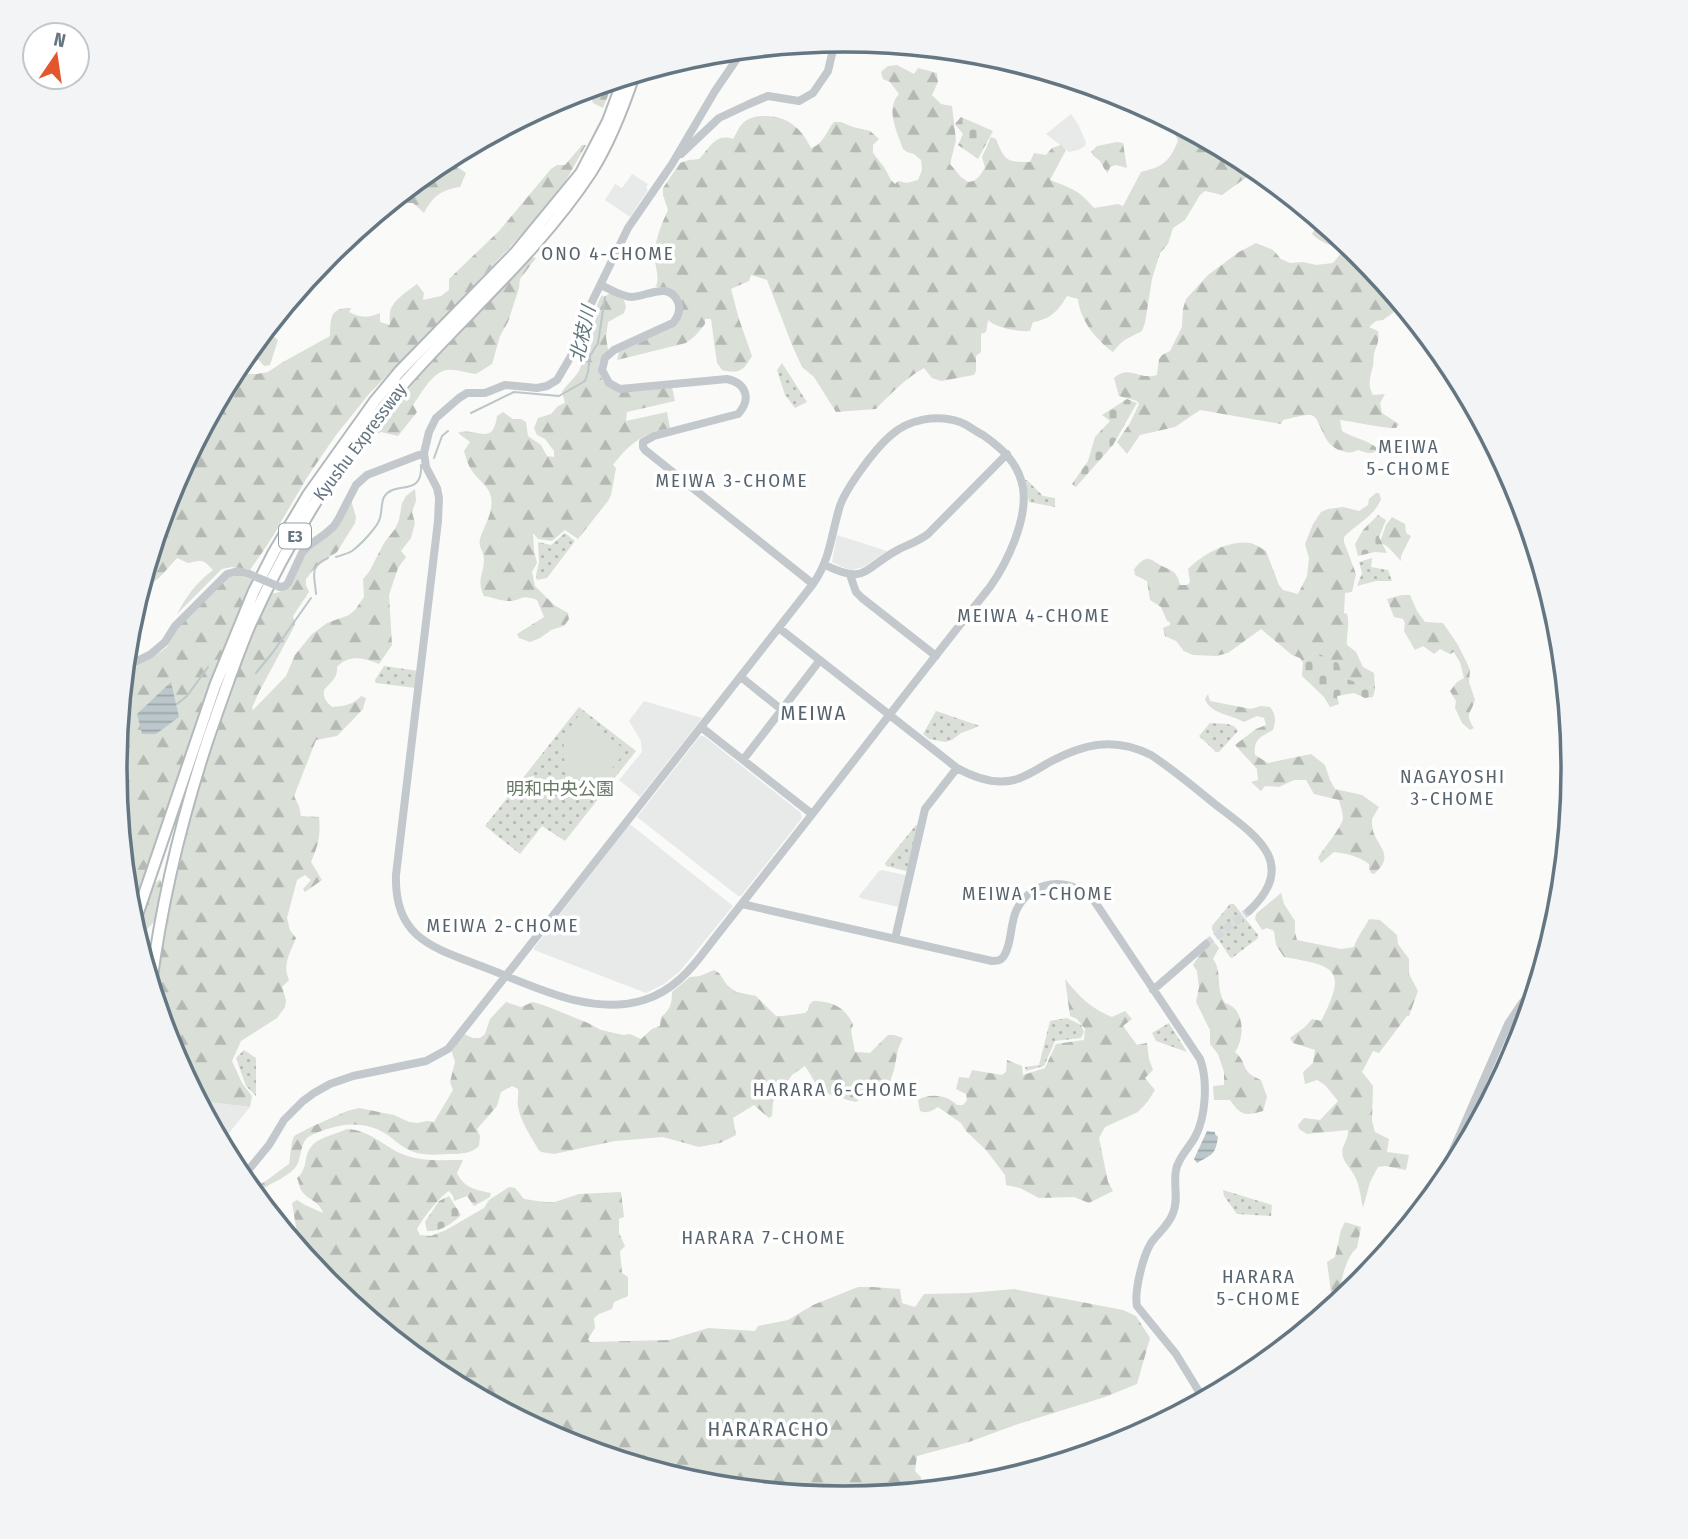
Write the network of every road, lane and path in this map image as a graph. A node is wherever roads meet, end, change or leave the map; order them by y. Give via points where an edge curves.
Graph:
1 (832, 52) edge
2 (735, 61) edge
3 (630, 86) edge
4 (620, 89) edge
5 (676, 158) junction
6 (586, 172) junction
7 (601, 285) junction
8 (424, 453) junction
9 (1007, 454) junction
10 (825, 565) junction
11 (850, 575) junction
12 (813, 584) junction
13 (779, 628) junction
14 (936, 656) junction
15 (820, 660) junction
16 (136, 661) edge
17 (741, 677) junction
18 (782, 709) junction
19 (890, 715) junction
20 (701, 727) junction
21 (743, 760) junction
22 (957, 768) junction
23 (812, 814) junction
24 (741, 904) junction
25 (140, 905) edge
26 (1250, 911) tunnel mouth
27 (895, 939) junction
28 (1206, 944) tunnel mouth
29 (154, 964) edge
30 (507, 975) junction
31 (1153, 990) junction
32 (1522, 1004) edge
33 (1457, 1140) edge
34 (249, 1169) edge
35 (1200, 1391) edge

1 - 5 street via 828,71 813,93 799,101 768,96 719,118
2 - 5 street
3 - 6 highway, Kyushu Expressway / E3 via 615,125
4 - 6 highway, Kyushu Expressway / E3
5 - 7 street via 628,228
6 - 25 highway, Kyushu Expressway / E3 via 400,371 308,495 269,562 228,655
6 - 29 highway, Kyushu Expressway / E3 via 569,203 523,257 377,414 336,470 280,563 224,691 193,784
7 - 8 street via 578,343 557,380 547,387 505,385 463,395 436,418
7 - 12 street via 629,297 668,292 679,304 673,323 605,358 602,370 609,383 620,388 727,379 740,384 746,395 738,414 654,436 643,442 645,450
8 - 16 street, bridge via 367,475 356,485 339,518 308,545 285,586 238,571 227,573 164,642
8 - 30 street via 437,488 438,522 395,890 401,913 419,938
9 - 10 street via 950,419 928,419 898,429 844,495
9 - 11 street via 928,534 866,572
9 - 14 street via 1023,485 1022,517 998,576
10 - 11 street
10 - 12 street
11 - 14 street via 862,598
12 - 13 street
13 - 15 street
13 - 17 street
14 - 19 street
15 - 18 street
15 - 19 street
17 - 18 street
17 - 20 street
18 - 21 street
19 - 22 street
19 - 23 street
20 - 21 street
20 - 30 street
21 - 23 street
22 - 26 street via 981,779 1015,780 1084,747 1112,744 1143,752 1263,844 1271,862 1271,880
22 - 27 street via 925,809
23 - 24 street
24 - 27 street
24 - 30 street via 681,979 642,1000 613,1006 582,1003
27 - 31 street via 997,961 1007,950 1024,898 1038,888 1065,884 1080,888 1093,899
28 - 31 street
30 - 34 street via 448,1049 426,1061 322,1088 284,1120
31 - 35 street via 1200,1059 1206,1089 1196,1135 1176,1170 1174,1211 1151,1244 1136,1302
32 - 33 street via 1508,1024

